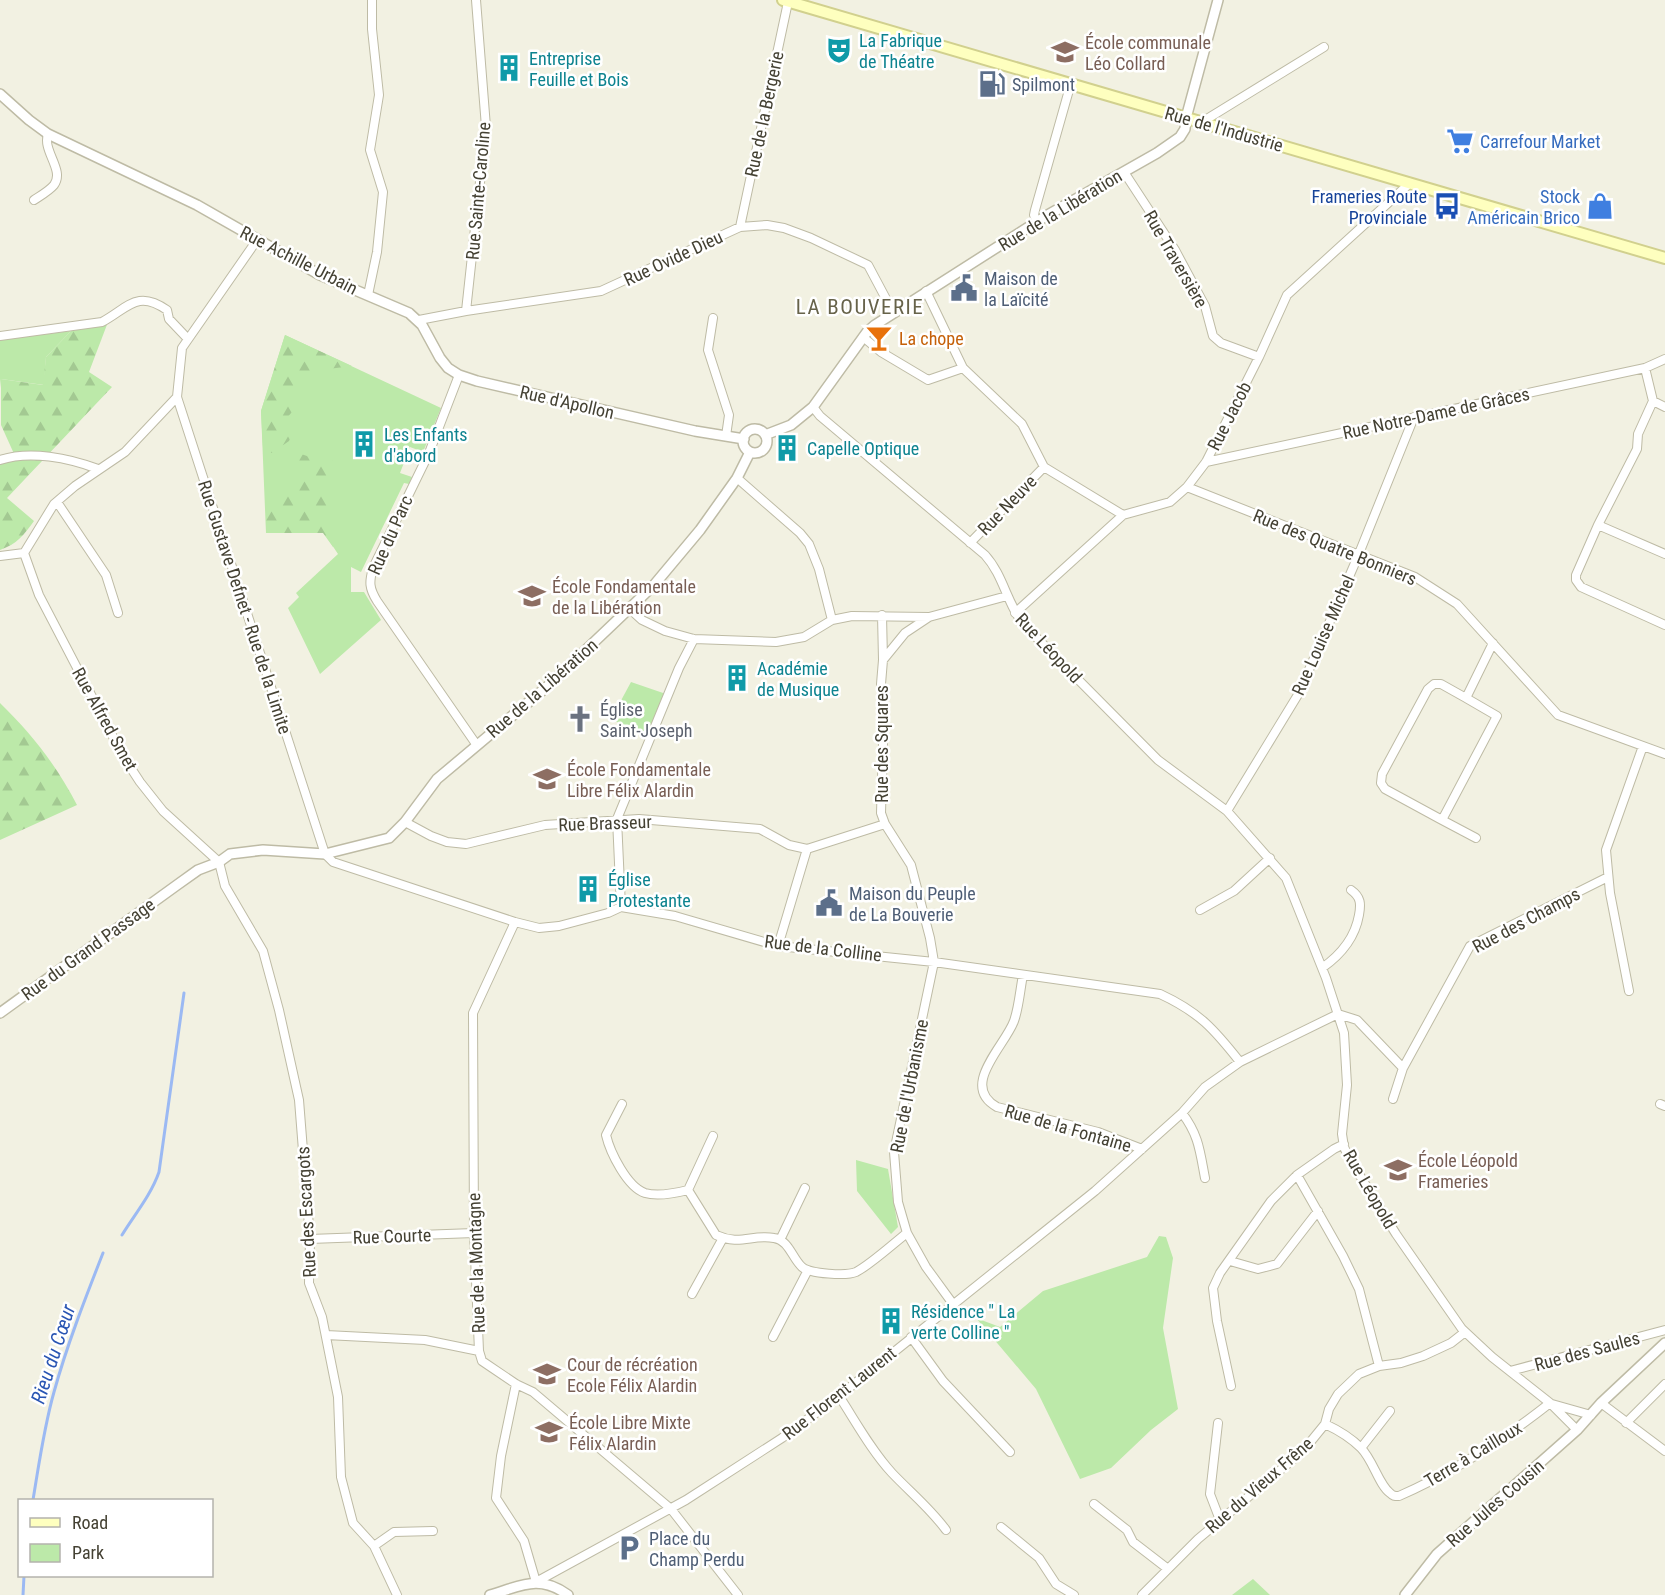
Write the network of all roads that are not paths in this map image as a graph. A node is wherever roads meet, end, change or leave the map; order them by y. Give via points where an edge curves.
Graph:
1 (372, 0) edge
2 (476, 0) edge
3 (1218, 0) edge
4 (787, 1) edge
5 (1324, 47) dead end
6 (1071, 83) junction
7 (0, 94) edge
8 (1186, 118) junction
9 (1202, 122) junction
10 (48, 134) junction
11 (1124, 172) junction
12 (1410, 183) junction
13 (34, 200) dead end
14 (1037, 222) junction
15 (740, 227) junction
16 (257, 240) junction
17 (1665, 258) edge
18 (926, 291) junction
19 (368, 295) junction
20 (466, 311) junction
21 (894, 312) junction
22 (713, 318) dead end
23 (419, 320) junction
24 (0, 336) edge
25 (863, 338) junction
26 (188, 339) junction
27 (1259, 357) junction
28 (1665, 359) edge
29 (963, 368) junction
30 (1645, 368) junction
31 (459, 375) junction
32 (177, 397) junction
33 (1653, 401) junction
34 (813, 407) junction
35 (1665, 407) edge
36 (1414, 417) junction
37 (765, 435) junction
38 (726, 436) junction
39 (744, 439) junction
40 (750, 452) junction
41 (0, 460) edge
42 (1206, 462) junction
43 (1044, 467) junction
44 (98, 469) junction
45 (737, 478) junction
46 (1187, 487) junction
47 (57, 502) junction
48 (1123, 515) junction
49 (1598, 525) junction
50 (970, 543) junction
51 (24, 553) junction
52 (1665, 554) edge
53 (0, 556) edge
54 (1358, 556) junction
55 (1007, 596) junction
56 (630, 609) junction
57 (118, 613) dead end
58 (1015, 613) junction
59 (882, 615) junction
60 (929, 618) junction
61 (832, 620) junction
62 (1665, 625) edge
63 (694, 639) junction
64 (1493, 643) junction
65 (883, 660) junction
66 (1466, 698) junction
67 (476, 744) junction
68 (1643, 746) junction
69 (1665, 754) edge
70 (1227, 811) junction
71 (617, 819) junction
72 (1442, 820) junction
73 (405, 822) junction
74 (885, 824) junction
75 (1476, 838) dead end
76 (807, 849) junction
77 (325, 854) junction
78 (1270, 858) junction
79 (219, 862) junction
80 (1608, 878) junction
81 (1352, 890) dead end
82 (621, 907) junction
83 (1200, 910) dead end
84 (515, 922) junction
85 (778, 946) junction
86 (934, 962) junction
87 (1322, 968) junction
88 (1023, 975) junction
89 (1629, 991) dead end
90 (0, 1013) edge
91 (1338, 1014) junction
92 (1240, 1062) junction
93 (1402, 1068) junction
94 (1393, 1100) dead end
95 (622, 1104) dead end
96 (1182, 1113) junction
97 (713, 1136) dead end
98 (1344, 1144) junction
99 (1142, 1149) junction
100 (1297, 1175) junction
101 (1112, 1176) joint
102 (1205, 1178) dead end
103 (805, 1188) dead end
104 (688, 1190) junction
105 (1318, 1211) junction
106 (474, 1233) junction
107 (907, 1233) junction
108 (723, 1238) junction
109 (310, 1239) junction
110 (780, 1240) junction
111 (1230, 1262) junction
112 (808, 1270) junction
113 (693, 1294) dead end
114 (953, 1304) junction
115 (1665, 1330) edge
116 (1465, 1332) junction
117 (326, 1335) junction
118 (773, 1337) dead end
119 (911, 1337) junction
120 (1664, 1347) edge
121 (479, 1351) junction
122 (1379, 1366) junction
123 (1510, 1371) junction
124 (516, 1384) junction
125 (1665, 1384) edge
126 (1231, 1386) dead end
127 (839, 1396) junction
128 (1550, 1403) junction
129 (1601, 1403) junction
130 (1390, 1411) dead end
131 (1591, 1415) junction
132 (1218, 1423) dead end
133 (1626, 1423) junction
134 (1325, 1424) junction
135 (1577, 1431) junction
136 (1361, 1448) junction
137 (1665, 1451) edge
138 (1010, 1452) dead end
139 (1094, 1504) dead end
140 (670, 1509) junction
141 (1220, 1520) junction
142 (1001, 1527) dead end
143 (946, 1530) dead end
144 (433, 1531) dead end
145 (374, 1546) junction
146 (1168, 1569) junction
147 (536, 1582) junction
148 (398, 1595) edge
149 (490, 1595) edge
150 (568, 1595) edge
151 (738, 1595) edge
152 (1074, 1595) edge
153 (1143, 1595) edge
154 (1404, 1595) edge

1 - 19 street via 379,95 370,150 383,192 378,252
2 - 20 street, Rue Sainte-Caroline via 486,127
3 - 8 street, Rue de la Libération
4 - 6 main road, Rue de l'Industrie
4 - 15 street, Rue de la Bergerie
5 - 9 street
6 - 8 main road, Rue de l'Industrie
6 - 14 street via 1035,210
7 - 10 street, Rue Achille Urbain
8 - 9 main road, Rue de l'Industrie
8 - 11 street, Rue de la Libération via 1180,137
9 - 12 main road, Rue de l'Industrie
10 - 13 street via 46,146 57,179
10 - 16 street, Rue Achille Urbain via 179,197
11 - 14 street, Rue de la Libération
11 - 27 street, Rue Traversière via 1175,250 1205,306 1213,336 1221,343
12 - 17 main road, Rue de l'Industrie
12 - 27 street, Rue Jacob via 1287,295
14 - 18 street, Rue de la Libération
15 - 20 street, Rue Ovide Dieu via 601,291
15 - 21 street, Rue Ovide Dieu via 784,228 868,265
16 - 19 street, Rue Achille Urbain via 320,275
16 - 26 street, Rue Gustave Defnet - Rue de la Limite
18 - 21 street, Rue de la Libération
18 - 29 street
19 - 23 street, Rue Achille Urbain
20 - 23 street, Rue Ovide Dieu
21 - 25 street, Rue de la Libération via 871,327
22 - 38 street via 708,350 729,415
23 - 31 street via 444,363
24 - 26 street via 102,322 131,302 152,300 167,310 169,319
25 - 29 street via 928,380
25 - 34 street, Rue de la Libération
26 - 32 street, Rue Gustave Defnet - Rue de la Limite via 180,358
27 - 42 street, Rue Jacob
28 - 30 street, Rue Notre-Dame de Grâces
29 - 43 street via 1022,424
30 - 33 street
30 - 36 street, Rue Notre-Dame de Grâces
31 - 38 street, Rue d'Apollon
31 - 67 street, Rue du Parc via 369,582 370,590
32 - 44 street via 124,452
32 - 77 street, Rue Gustave Defnet - Rue de la Limite
33 - 35 street
33 - 49 street via 1638,434 1637,449
34 - 37 street, Rue de la Libération via 792,425
34 - 50 street, Rue Léopold
36 - 42 street, Rue Notre-Dame de Grâces
36 - 54 street, Rue Louise Michel
37 - 39 street via 753,430
37 - 40 street via 767,443 763,450
38 - 39 street, Rue d'Apollon
39 - 40 street
40 - 45 street, Rue de la Libération
41 - 44 street via 25,455 79,462
42 - 46 street, Rue Jacob
43 - 48 street
43 - 50 street, Rue Neuve
44 - 47 street
45 - 56 street, Rue de la Libération via 677,560
45 - 61 street via 809,544
46 - 48 street, Rue Jacob via 1170,502
46 - 54 street, Rue des Quatre Bonniers
47 - 51 street
47 - 57 street via 106,575
48 - 58 street, Rue Jacob
49 - 52 street
49 - 62 street via 1576,580 1581,587
50 - 55 street, Rue Léopold via 995,567
51 - 53 street
51 - 79 street, Rue Alfred Smet via 39,595 123,756 163,811
54 - 64 street, Rue des Quatre Bonniers via 1438,590 1457,604
54 - 70 street, Rue Louise Michel via 1299,693
55 - 58 street, Rue Léopold
55 - 60 street, Rue des Squares
56 - 63 street via 665,631
56 - 67 street, Rue de la Libération via 549,685
58 - 70 street, Rue Léopold via 1158,760
59 - 60 street
59 - 61 street
59 - 65 street
60 - 65 street, Rue des Squares via 905,633
61 - 63 street via 804,637 776,642
63 - 71 street
64 - 66 street
64 - 68 street, Rue des Quatre Bonniers via 1558,716
65 - 74 street, Rue des Squares via 881,813
66 - 72 street via 1497,717
66 - 72 street via 1441,684 1428,689 1382,774 1385,789
67 - 73 street, Rue de la Libération via 437,779
68 - 69 street, Rue des Quatre Bonniers
68 - 80 street via 1607,843
70 - 78 street, Rue Léopold
71 - 73 street, Rue Brasseur via 544,825 466,844 430,836
71 - 76 street, Rue Brasseur via 760,829 789,845
71 - 82 street
72 - 75 street
73 - 77 street, Rue de la Libération via 389,838
74 - 76 street
74 - 86 street, Rue des Squares via 911,865
76 - 85 street
77 - 79 street via 263,850 230,854
77 - 84 street, Rue de la Colline via 333,862
78 - 83 street via 1234,891
78 - 87 street, Rue Léopold via 1292,888
79 - 90 street, Rue du Grand Passage via 198,870
79 - 109 street, Rue des Escargots via 225,886 263,951 279,1010 299,1100
80 - 89 street
80 - 93 street, Rue des Champs via 1470,946
81 - 87 street via 1361,903 1356,929 1344,949
82 - 84 street, Rue de la Colline via 559,926 539,928
82 - 85 street, Rue de la Colline via 675,916
84 - 106 street, Rue de la Montagne via 473,1013
85 - 86 street, Rue de la Colline
86 - 88 street, Rue de la Colline
86 - 107 street, Rue de l'Urbanisme via 894,1152 898,1202
87 - 91 street, Rue Léopold
88 - 92 street, Rue de la Colline via 1160,994 1198,1015
88 - 99 street, Rue de la Fontaine via 1013,1022 985,1072 986,1100 997,1107 1098,1132
91 - 92 street, Rue de la Fontaine
91 - 93 street via 1357,1020
91 - 98 street, Rue Léopold via 1347,1055
92 - 96 street, Rue de la Fontaine via 1205,1087
93 - 94 street, Rue des Champs
95 - 104 street via 606,1135 610,1150 628,1179 643,1193
96 - 99 street, Rue de la Fontaine
96 - 102 street via 1197,1137
97 - 104 street
98 - 100 street
98 - 116 street, Rue Léopold via 1396,1234
99 - 101 street, Rue de la Fontaine
100 - 105 street
100 - 111 street via 1271,1201
101 - 114 street, Rue Florent Laurent
103 - 110 street
104 - 108 street via 716,1235
105 - 111 street via 1276,1264 1258,1269
105 - 122 street via 1359,1289
106 - 109 street, Rue Courte
106 - 121 street, Rue de la Montagne
107 - 112 street via 854,1273
107 - 114 street, Rue de l'Urbanisme
108 - 110 street
108 - 113 street
109 - 117 street, Rue des Escargots via 309,1283
110 - 112 street via 802,1268
111 - 126 street via 1213,1288
112 - 118 street
114 - 119 street, Rue Florent Laurent
115 - 123 street, Rue des Saules
116 - 122 street, Rue du Vieux Frêne via 1423,1356
116 - 123 street, Rue Léopold
117 - 121 street via 425,1340
117 - 145 street, Rue des Escargots via 338,1397 341,1477 353,1523
119 - 127 street, Rue Florent Laurent
119 - 138 street via 943,1381
120 - 129 street, Rue des Saules
121 - 124 street, Rue de la Montagne via 482,1361
122 - 134 street, Rue du Vieux Frêne via 1347,1383 1329,1409
123 - 128 street, Rue Léopold
124 - 140 street, Rue de la Montagne via 533,1392
124 - 147 street via 496,1498 524,1541
125 - 133 street
127 - 140 street, Rue Florent Laurent via 782,1438
127 - 143 street via 877,1454
128 - 131 street, Rue Léopold
128 - 135 street, Rue Léopold
128 - 136 street, Terre à Cailloux via 1496,1444 1401,1495 1391,1495
129 - 131 street, Rue des Saules
129 - 133 street
130 - 136 street
131 - 135 street, Rue Jules Cousin
132 - 141 street via 1210,1494
133 - 137 street
134 - 136 street
134 - 141 street, Rue du Vieux Frêne via 1297,1457
135 - 154 street, Rue Jules Cousin via 1437,1554
139 - 146 street via 1127,1530 1137,1546
140 - 147 street
140 - 151 street, Rue de la Montagne
141 - 146 street, Rue du Vieux Frêne
142 - 152 street via 1039,1558 1056,1584
144 - 145 street via 394,1532
145 - 148 street, Rue des Escargots
146 - 153 street, Rue du Vieux Frêne
147 - 149 street
147 - 150 street via 559,1588

